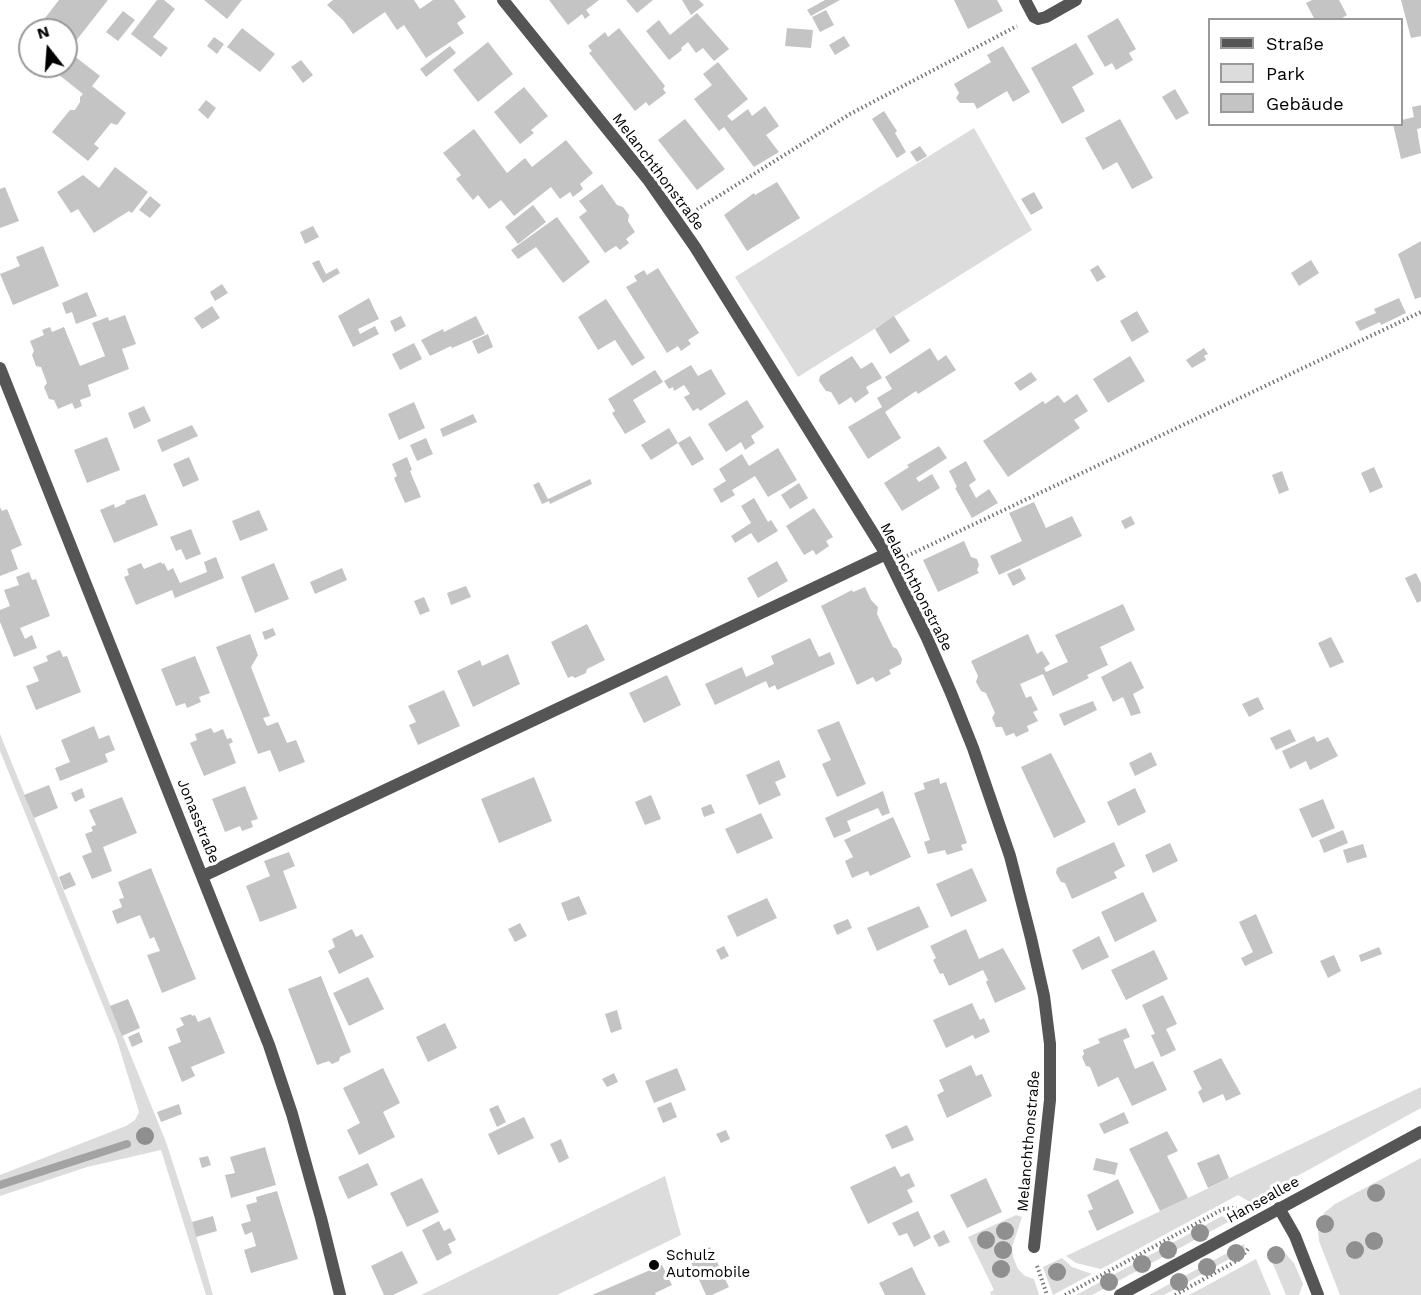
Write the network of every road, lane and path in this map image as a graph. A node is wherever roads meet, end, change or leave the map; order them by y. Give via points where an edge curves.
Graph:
1 (503, 0) edge
2 (1025, 0) edge
3 (1076, 0) edge
4 (1034, 17) junction
5 (677, 222) junction
6 (1421, 312) edge
7 (0, 368) edge
8 (888, 559) junction
9 (203, 876) junction
10 (1421, 1132) edge
11 (1245, 1208) dead end
12 (1279, 1208) junction
13 (1034, 1247) joint
14 (340, 1295) edge
15 (1047, 1295) edge
16 (1065, 1295) edge
17 (1120, 1295) edge
18 (1318, 1295) edge

1 - 5 street, Melanchthonstraße via 649,181
2 - 4 street
3 - 4 street via 1046,17
4 - 5 path via 850,114
5 - 8 street, Melanchthonstraße
6 - 8 path
7 - 9 street, Jonasstraße
8 - 9 street
8 - 13 street, Melanchthonstraße via 974,748 1010,856 1036,961 1050,1044 1050,1100
9 - 14 street, Jonasstraße via 292,1114
10 - 12 street, Hanseallee
11 - 16 path via 1223,1209
12 - 17 street, Hanseallee
12 - 18 street
13 - 15 path

